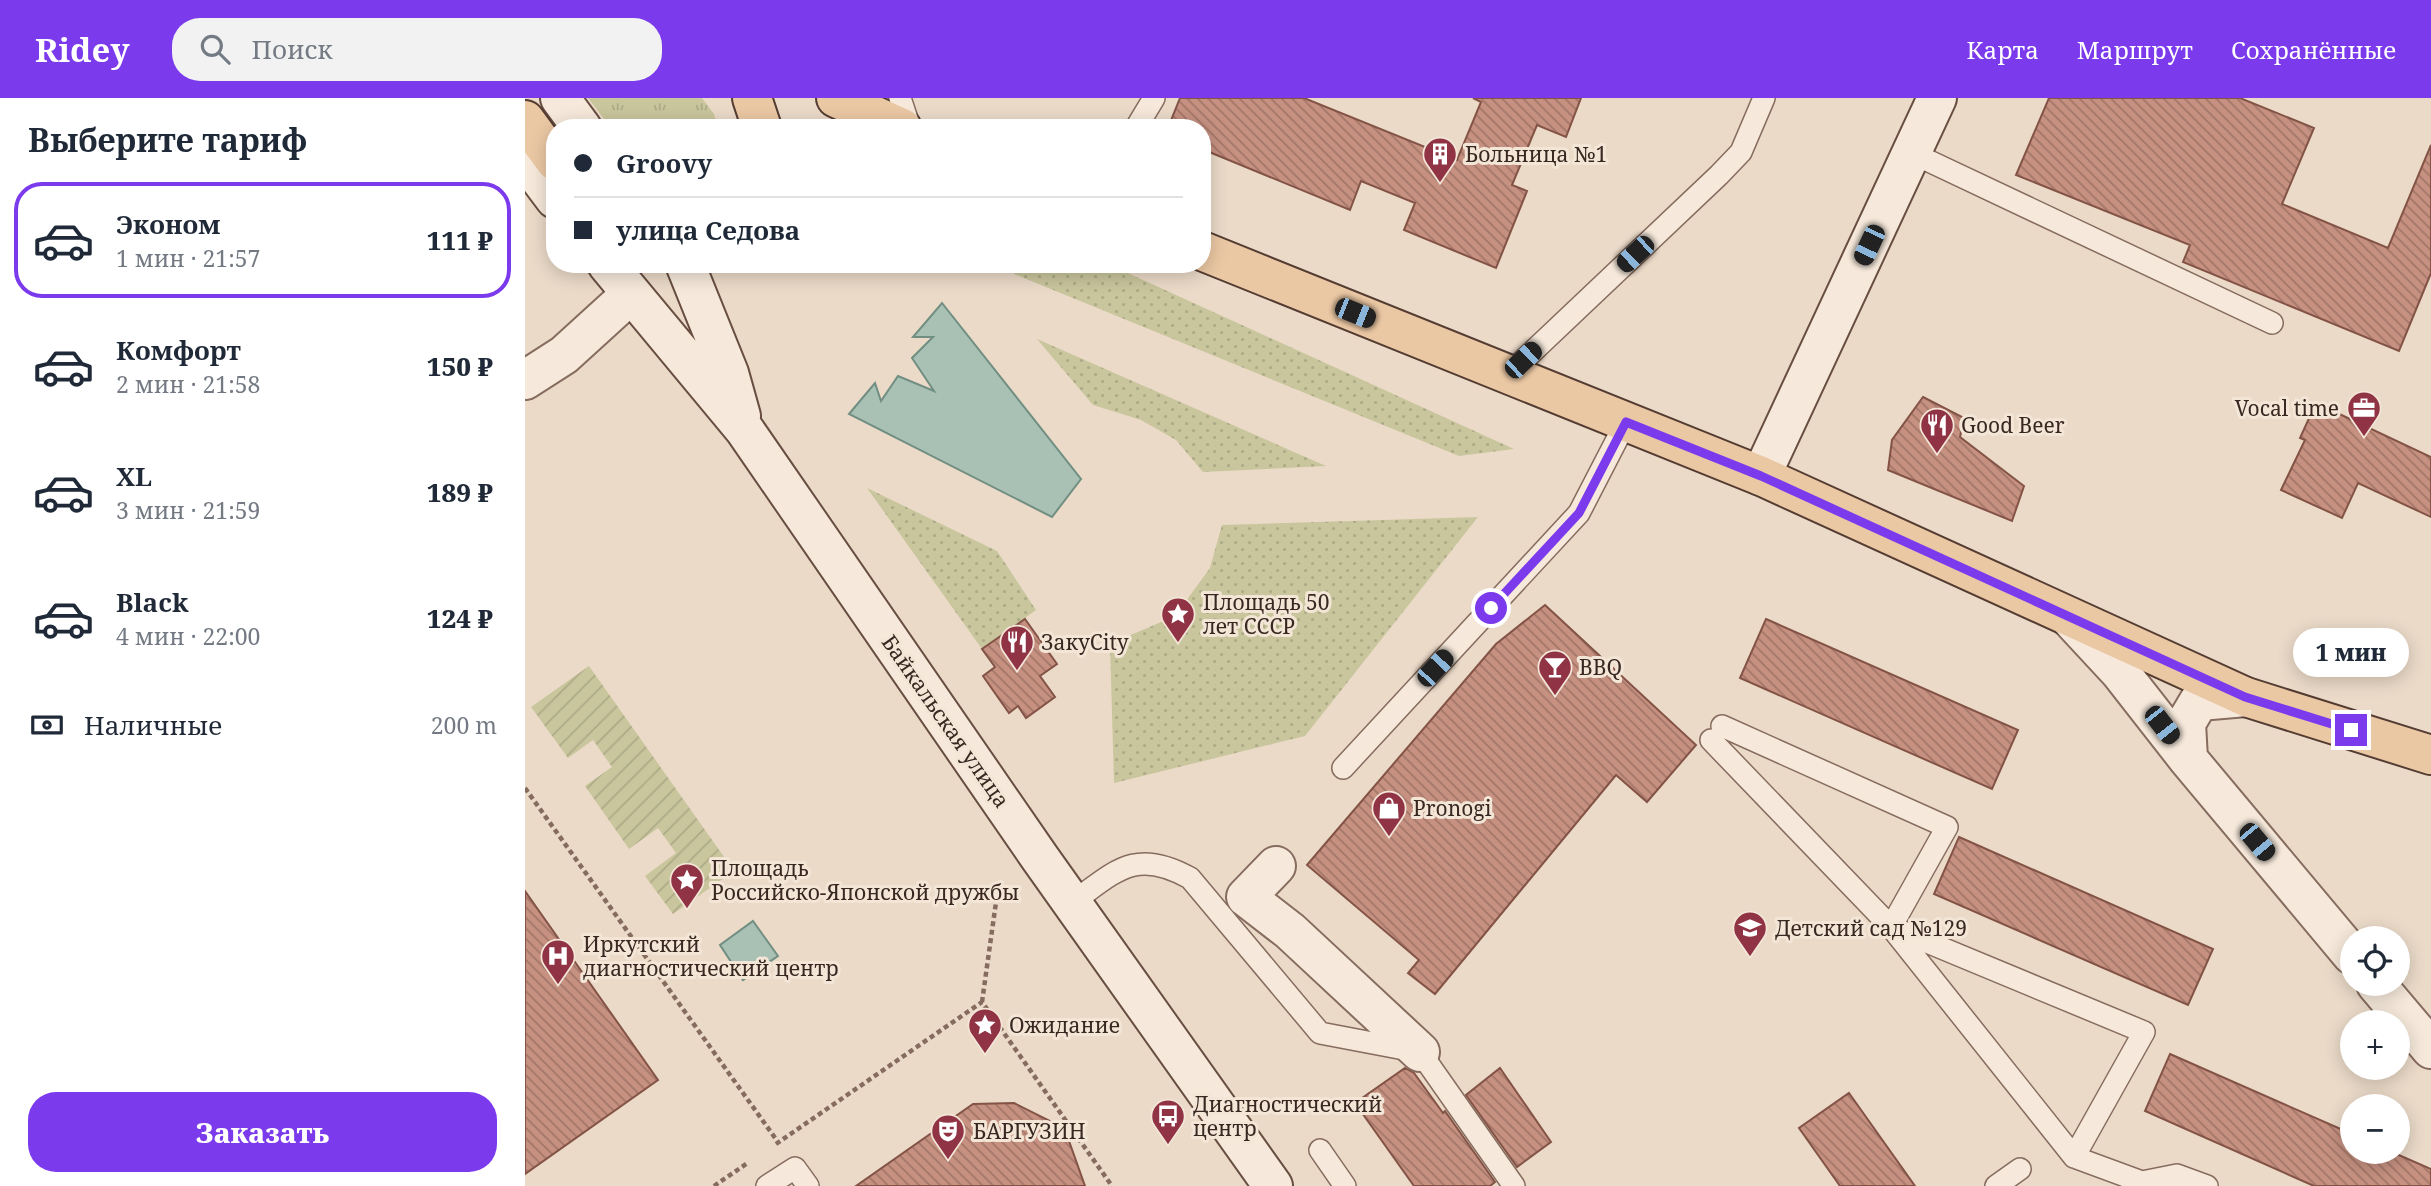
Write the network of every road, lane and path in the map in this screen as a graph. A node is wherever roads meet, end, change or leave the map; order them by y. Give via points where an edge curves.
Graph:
1 (560, 98) edge
2 (752, 98) edge
3 (836, 98) edge
4 (900, 98) edge
5 (1154, 98) edge
6 (1764, 98) edge
7 (1937, 98) edge
8 (575, 119) edge
9 (759, 119) edge
10 (882, 119) edge
11 (907, 119) edge
12 (1141, 119) edge
13 (525, 120) edge
14 (546, 149) edge
15 (1912, 153) junction
16 (525, 159) edge
17 (546, 187) edge
18 (1211, 255) edge
19 (614, 273) edge
20 (689, 273) edge
21 (631, 294) junction
22 (2272, 323) dead end
23 (1508, 374) junction
24 (525, 380) edge
25 (1626, 422) junction
26 (744, 429) junction
27 (1761, 476) junction
28 (2069, 617) junction
29 (2245, 697) junction
30 (2431, 755) edge
31 (2188, 759) junction
32 (1343, 768) dead end
33 (525, 788) edge
34 (1276, 866) dead end
35 (998, 888) dead end
36 (1073, 902) junction
37 (1891, 927) junction
38 (2340, 941) edge
39 (2387, 996) edge
40 (982, 1002) junction
41 (2429, 1042) edge
42 (1420, 1052) junction
43 (838, 1101) dead end
44 (778, 1142) dead end
45 (1320, 1150) dead end
46 (2074, 1157) junction
47 (2020, 1169) dead end
48 (767, 1186) edge
49 (808, 1186) edge
50 (1112, 1186) edge
51 (1273, 1186) edge
52 (1345, 1186) edge
53 (1514, 1186) edge
54 (1996, 1186) edge
55 (2207, 1186) edge

1 - 8 street
2 - 9 main road
3 - 10 main road
4 - 11 lane
5 - 12 lane
6 - 23 lane via 1741,152
7 - 15 street
13 - 14 main road
15 - 22 lane
15 - 27 street
16 - 17 street
18 - 23 main road
19 - 21 street, Байкальская улица
20 - 26 street via 729,373
21 - 24 street via 564,355
21 - 26 street, Байкальская улица
23 - 25 main road
25 - 27 main road
25 - 32 lane via 1579,513
26 - 36 street, Байкальская улица
27 - 28 main road
28 - 29 main road
28 - 31 street via 2120,672
29 - 30 main road
29 - 31 street via 2199,701 2186,723
31 - 38 street
33 - 44 path
34 - 42 street via 1246,897 1290,931
35 - 40 path
36 - 42 lane via 1122,868 1146,862 1170,867 1190,878 1320,1033
36 - 51 street, Байкальская улица
37 - 37 lane via 1947,827 1716,733
37 - 46 lane
37 - 46 lane via 2144,1032
39 - 41 street
40 - 43 path
40 - 50 path
42 - 53 lane
45 - 52 lane
46 - 55 lane via 2142,1182 2177,1175
47 - 54 lane
48 - 49 lane via 795,1168

